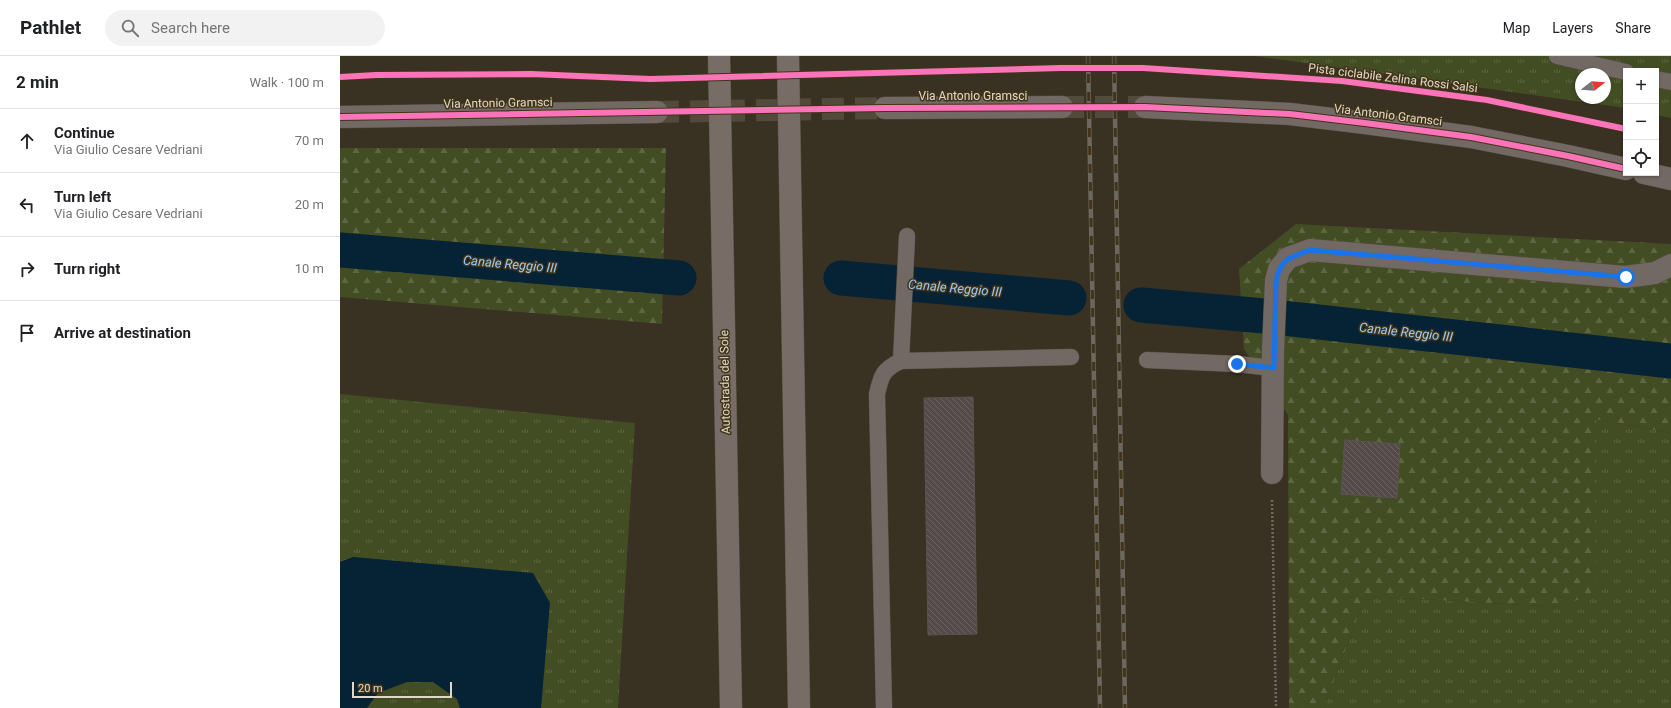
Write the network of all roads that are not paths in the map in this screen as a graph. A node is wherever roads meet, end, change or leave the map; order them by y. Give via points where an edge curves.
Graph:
1 (719, 56) edge
2 (788, 56) edge
3 (1557, 56) edge
4 (1623, 71) edge
5 (1659, 80) edge
6 (1671, 82) edge
7 (1062, 107) tunnel mouth
8 (885, 108) tunnel mouth
9 (1145, 108) tunnel mouth
10 (657, 112) tunnel mouth
11 (340, 117) edge
12 (1623, 168) edge
13 (1658, 176) edge
14 (1671, 179) edge
15 (907, 236) dead end
16 (1671, 265) edge
17 (1071, 357) dead end
18 (1147, 360) dead end
19 (1273, 360) junction
20 (901, 361) junction
21 (1272, 473) road end
22 (730, 708) edge
23 (799, 708) edge
24 (884, 708) edge

1 - 22 highway, Autostrada del Sole
2 - 23 highway
3 - 4 lane
5 - 6 lane
7 - 8 street, Via Antonio Gramsci
9 - 12 street, Via Antonio Gramsci via 1290,114 1365,123 1471,137
10 - 11 street, Via Antonio Gramsci
13 - 14 street
15 - 20 lane
16 - 19 street via 1655,273 1626,277 1310,250 1288,258 1279,269 1276,281
17 - 20 lane
18 - 19 lane via 1237,364
19 - 21 street
20 - 24 lane via 891,365 882,375 877,394

